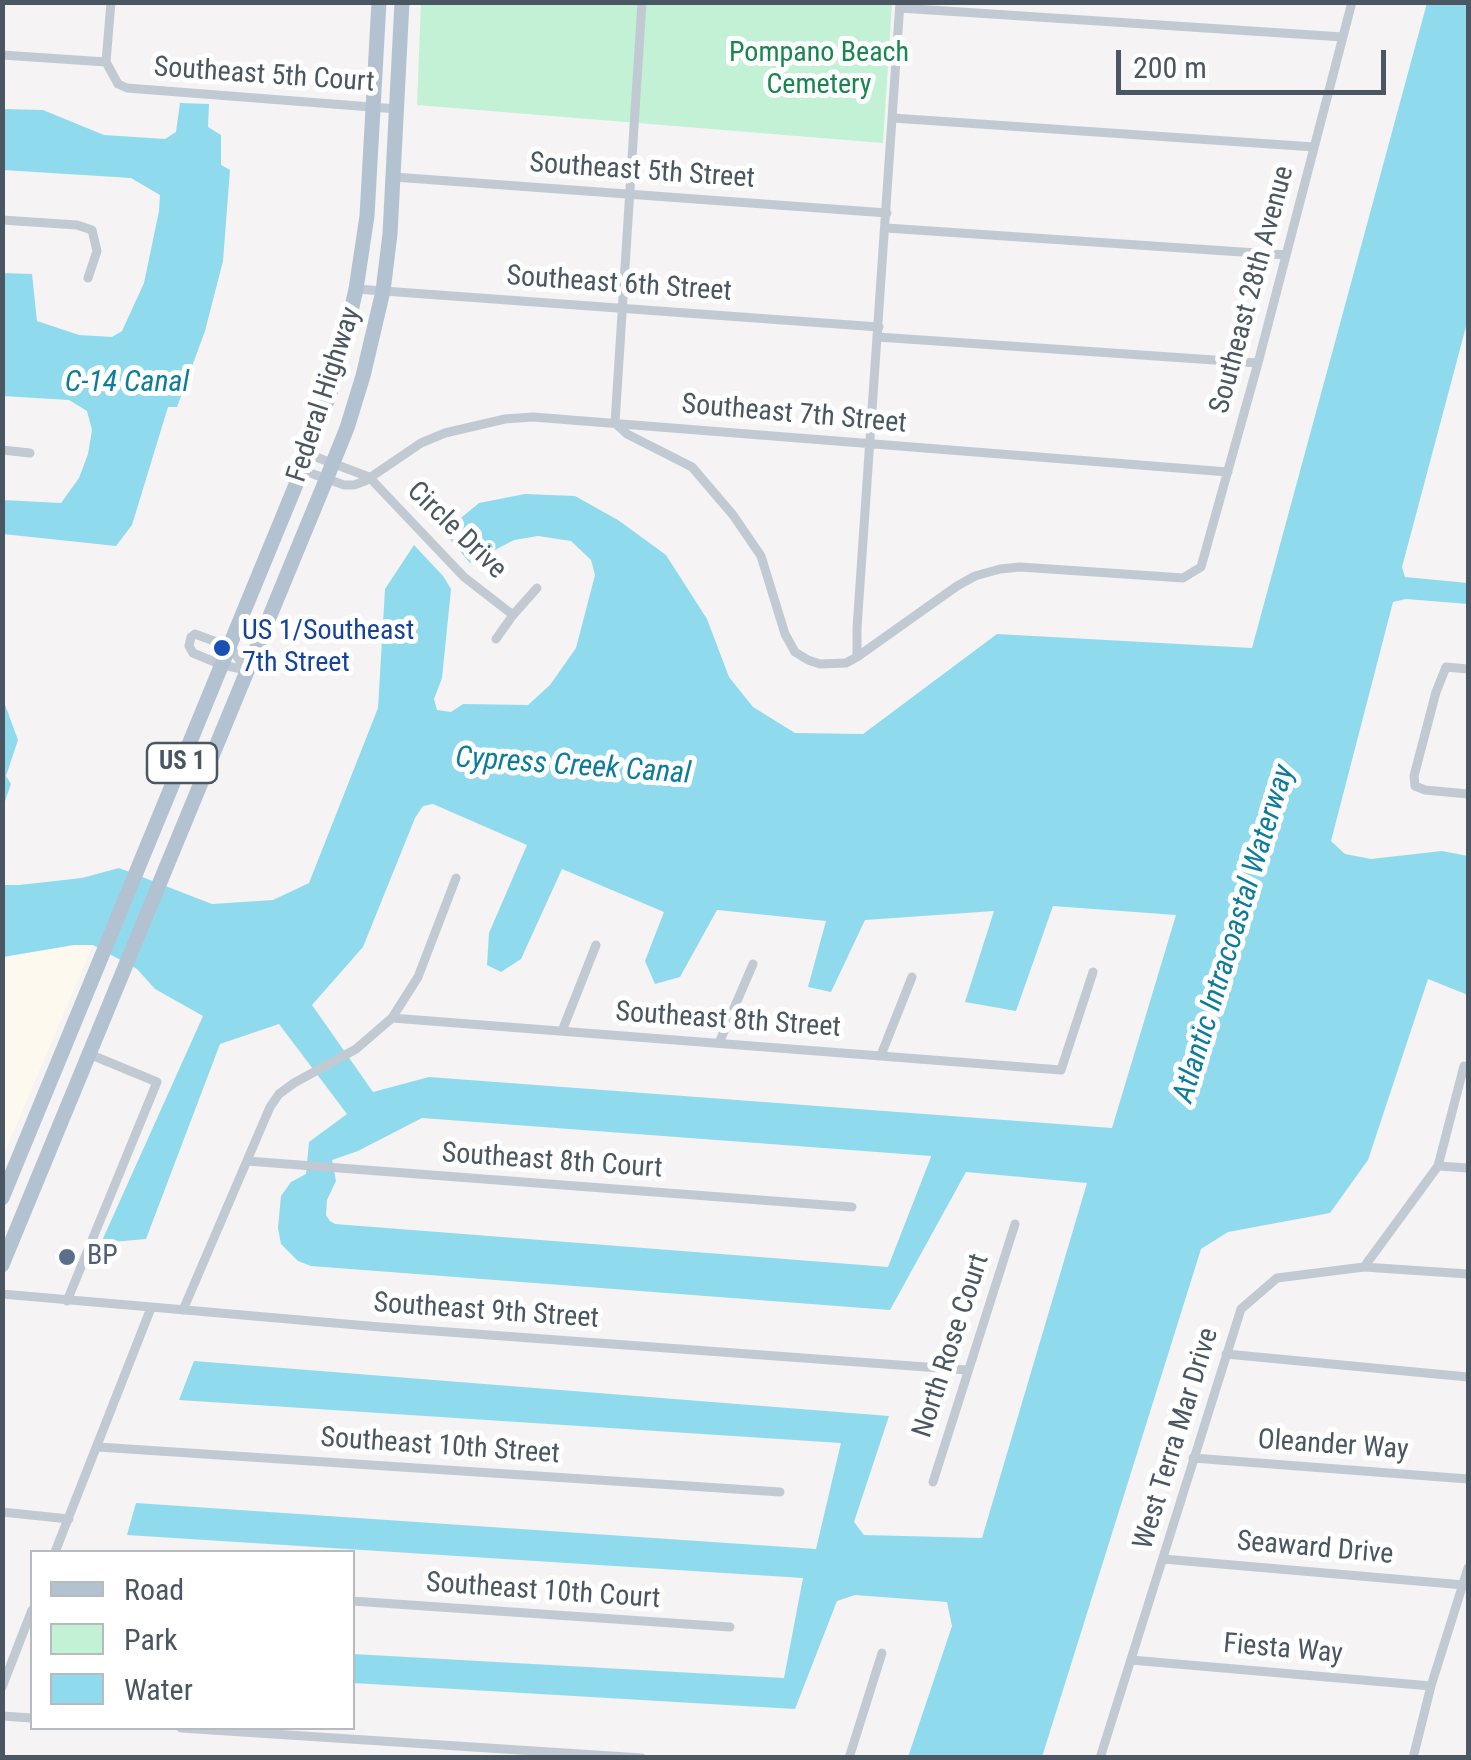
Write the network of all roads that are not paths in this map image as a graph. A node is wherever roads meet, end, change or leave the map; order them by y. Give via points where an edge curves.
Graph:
1 (111, 2) edge
2 (379, 2) edge
3 (402, 2) edge
4 (642, 2) edge
5 (1352, 2) edge
6 (900, 5) edge
7 (1343, 37) junction
8 (2, 55) edge
9 (106, 62) junction
10 (374, 107) junction
11 (397, 109) junction
12 (893, 118) junction
13 (1314, 148) junction
14 (394, 177) junction
15 (628, 193) junction
16 (887, 214) junction
17 (2, 220) edge
18 (886, 228) junction
19 (1286, 256) junction
20 (88, 278) dead end
21 (356, 289) junction
22 (384, 290) junction
23 (621, 308) junction
24 (879, 332) junction
25 (1258, 364) junction
26 (615, 423) junction
27 (870, 444) junction
28 (2, 450) edge
29 (30, 452) dead end
30 (305, 462) junction
31 (333, 463) junction
32 (1228, 472) junction
33 (369, 477) junction
34 (326, 480) junction
35 (537, 588) dead end
36 (513, 615) junction
37 (496, 639) dead end
38 (230, 647) junction
39 (857, 657) junction
40 (222, 665) junction
41 (1468, 669) edge
42 (247, 670) junction
43 (1468, 794) edge
44 (456, 878) dead end
45 (596, 945) dead end
46 (753, 964) dead end
47 (1093, 972) dead end
48 (912, 977) dead end
49 (392, 1018) junction
50 (562, 1031) junction
51 (719, 1044) junction
52 (89, 1054) junction
53 (880, 1055) junction
54 (1466, 1066) edge
55 (56, 1070) junction
56 (40, 1106) junction
57 (62, 1119) junction
58 (50, 1150) junction
59 (247, 1161) junction
60 (1438, 1166) junction
61 (1468, 1168) edge
62 (2, 1198) edge
63 (852, 1207) dead end
64 (1016, 1224) dead end
65 (2, 1265) edge
66 (1364, 1267) junction
67 (1468, 1274) edge
68 (2, 1294) edge
69 (67, 1301) junction
70 (151, 1308) junction
71 (183, 1310) junction
72 (1226, 1354) junction
73 (967, 1370) junction
74 (1468, 1376) edge
75 (98, 1447) junction
76 (1193, 1458) junction
77 (1468, 1480) edge
78 (933, 1482) dead end
79 (780, 1492) dead end
80 (2, 1512) edge
81 (69, 1519) junction
82 (57, 1550) edge
83 (1162, 1559) junction
84 (1468, 1568) edge
85 (1464, 1585) junction
86 (355, 1601) edge
87 (30, 1615) edge
88 (730, 1627) dead end
89 (882, 1653) dead end
90 (1131, 1660) junction
91 (1431, 1686) junction
92 (2, 1687) edge
93 (2, 1716) edge
94 (30, 1718) edge
95 (211, 1730) edge
96 (642, 1758) edge
97 (849, 1758) edge
98 (1100, 1758) edge
99 (1413, 1758) edge

1 - 9 street
2 - 10 main road, Federal Highway / US 1
3 - 11 main road, Federal Highway / US 1
4 - 15 street
5 - 7 street, Southeast 28th Avenue
6 - 7 street
6 - 12 street
7 - 13 street, Southeast 28th Avenue
8 - 9 street
9 - 10 street, Southeast 5th Court via 127,88
10 - 11 street, Southeast 5th Court
10 - 21 main road, Federal Highway / US 1
11 - 14 main road, Federal Highway / US 1
12 - 13 street
12 - 16 street
13 - 19 street, Southeast 28th Avenue
14 - 15 street, Southeast 5th Street
14 - 22 main road, Federal Highway / US 1
15 - 16 street, Southeast 5th Street
15 - 23 street
16 - 18 street
17 - 20 street via 92,230 98,251
18 - 19 street
18 - 24 street
19 - 25 street, Southeast 28th Avenue
21 - 22 street, Southeast 6th Street
21 - 30 main road, Federal Highway / US 1 via 337,373
22 - 23 street, Southeast 6th Street
22 - 31 main road, Federal Highway / US 1 via 364,376
23 - 24 street, Southeast 6th Street
23 - 26 street
24 - 25 street, Southeast 6th Street
24 - 27 street
25 - 32 street, Southeast 28th Avenue
26 - 27 street, Southeast 7th Street
26 - 33 street, Southeast 7th Street via 534,417 475,425 421,443
26 - 39 street via 692,467 734,515 761,556 795,652 820,664
27 - 32 street, Southeast 7th Street
27 - 39 street
28 - 29 street
30 - 31 street
30 - 34 street, Southeast 7th Street
30 - 38 main road, Federal Highway / US 1
31 - 33 street
31 - 34 main road, Federal Highway / US 1
32 - 39 street, Southeast 28th Avenue via 1201,567 1183,578 1000,569 956,586
33 - 34 street, Southeast 7th Street via 349,486
33 - 36 street, Circle Drive via 464,577
34 - 42 main road, Federal Highway / US 1
35 - 36 street, Circle Drive
36 - 37 street, Circle Drive
38 - 40 main road, Federal Highway / US 1
38 - 40 street via 195,634 189,641 193,653
38 - 42 street
40 - 42 street
40 - 55 main road, Federal Highway / US 1
41 - 43 street via 1446,667 1415,767 1415,786
42 - 52 main road, Federal Highway / US 1
44 - 49 street via 418,976
45 - 50 street
46 - 51 street
47 - 53 street, Southeast 8th Street via 1061,1070
48 - 53 street
49 - 50 street, Southeast 8th Street
49 - 59 street via 356,1049 279,1094
50 - 51 street, Southeast 8th Street
51 - 53 street, Southeast 8th Street
52 - 57 main road, Federal Highway / US 1
52 - 69 street via 157,1082
54 - 60 street
55 - 56 main road, Federal Highway / US 1
55 - 57 main road
56 - 58 main road
56 - 62 main road, Federal Highway / US 1
57 - 58 main road, Federal Highway / US 1
58 - 65 main road, Federal Highway / US 1
59 - 63 street, Southeast 8th Court
59 - 71 street
60 - 61 street
60 - 66 street
64 - 73 street, North Rose Court
66 - 67 street, West Terra Mar Drive
66 - 72 street, West Terra Mar Drive via 1277,1278 1241,1309
68 - 69 street, Southeast 9th Street
69 - 70 street, Southeast 9th Street
70 - 71 street, Southeast 9th Street
70 - 75 street
71 - 73 street, Southeast 9th Street
72 - 74 street
72 - 76 street, West Terra Mar Drive
73 - 78 street, North Rose Court
75 - 79 street, Southeast 10th Street
75 - 81 street
76 - 77 street, Oleander Way
76 - 83 street, West Terra Mar Drive
80 - 81 street
81 - 82 street
83 - 85 street, Seaward Drive
83 - 90 street, West Terra Mar Drive
84 - 85 street
85 - 91 street
86 - 88 street, Southeast 10th Court
87 - 92 street
89 - 97 street
90 - 91 street, Fiesta Way
90 - 98 street, West Terra Mar Drive
91 - 99 street
93 - 94 street
95 - 96 street

